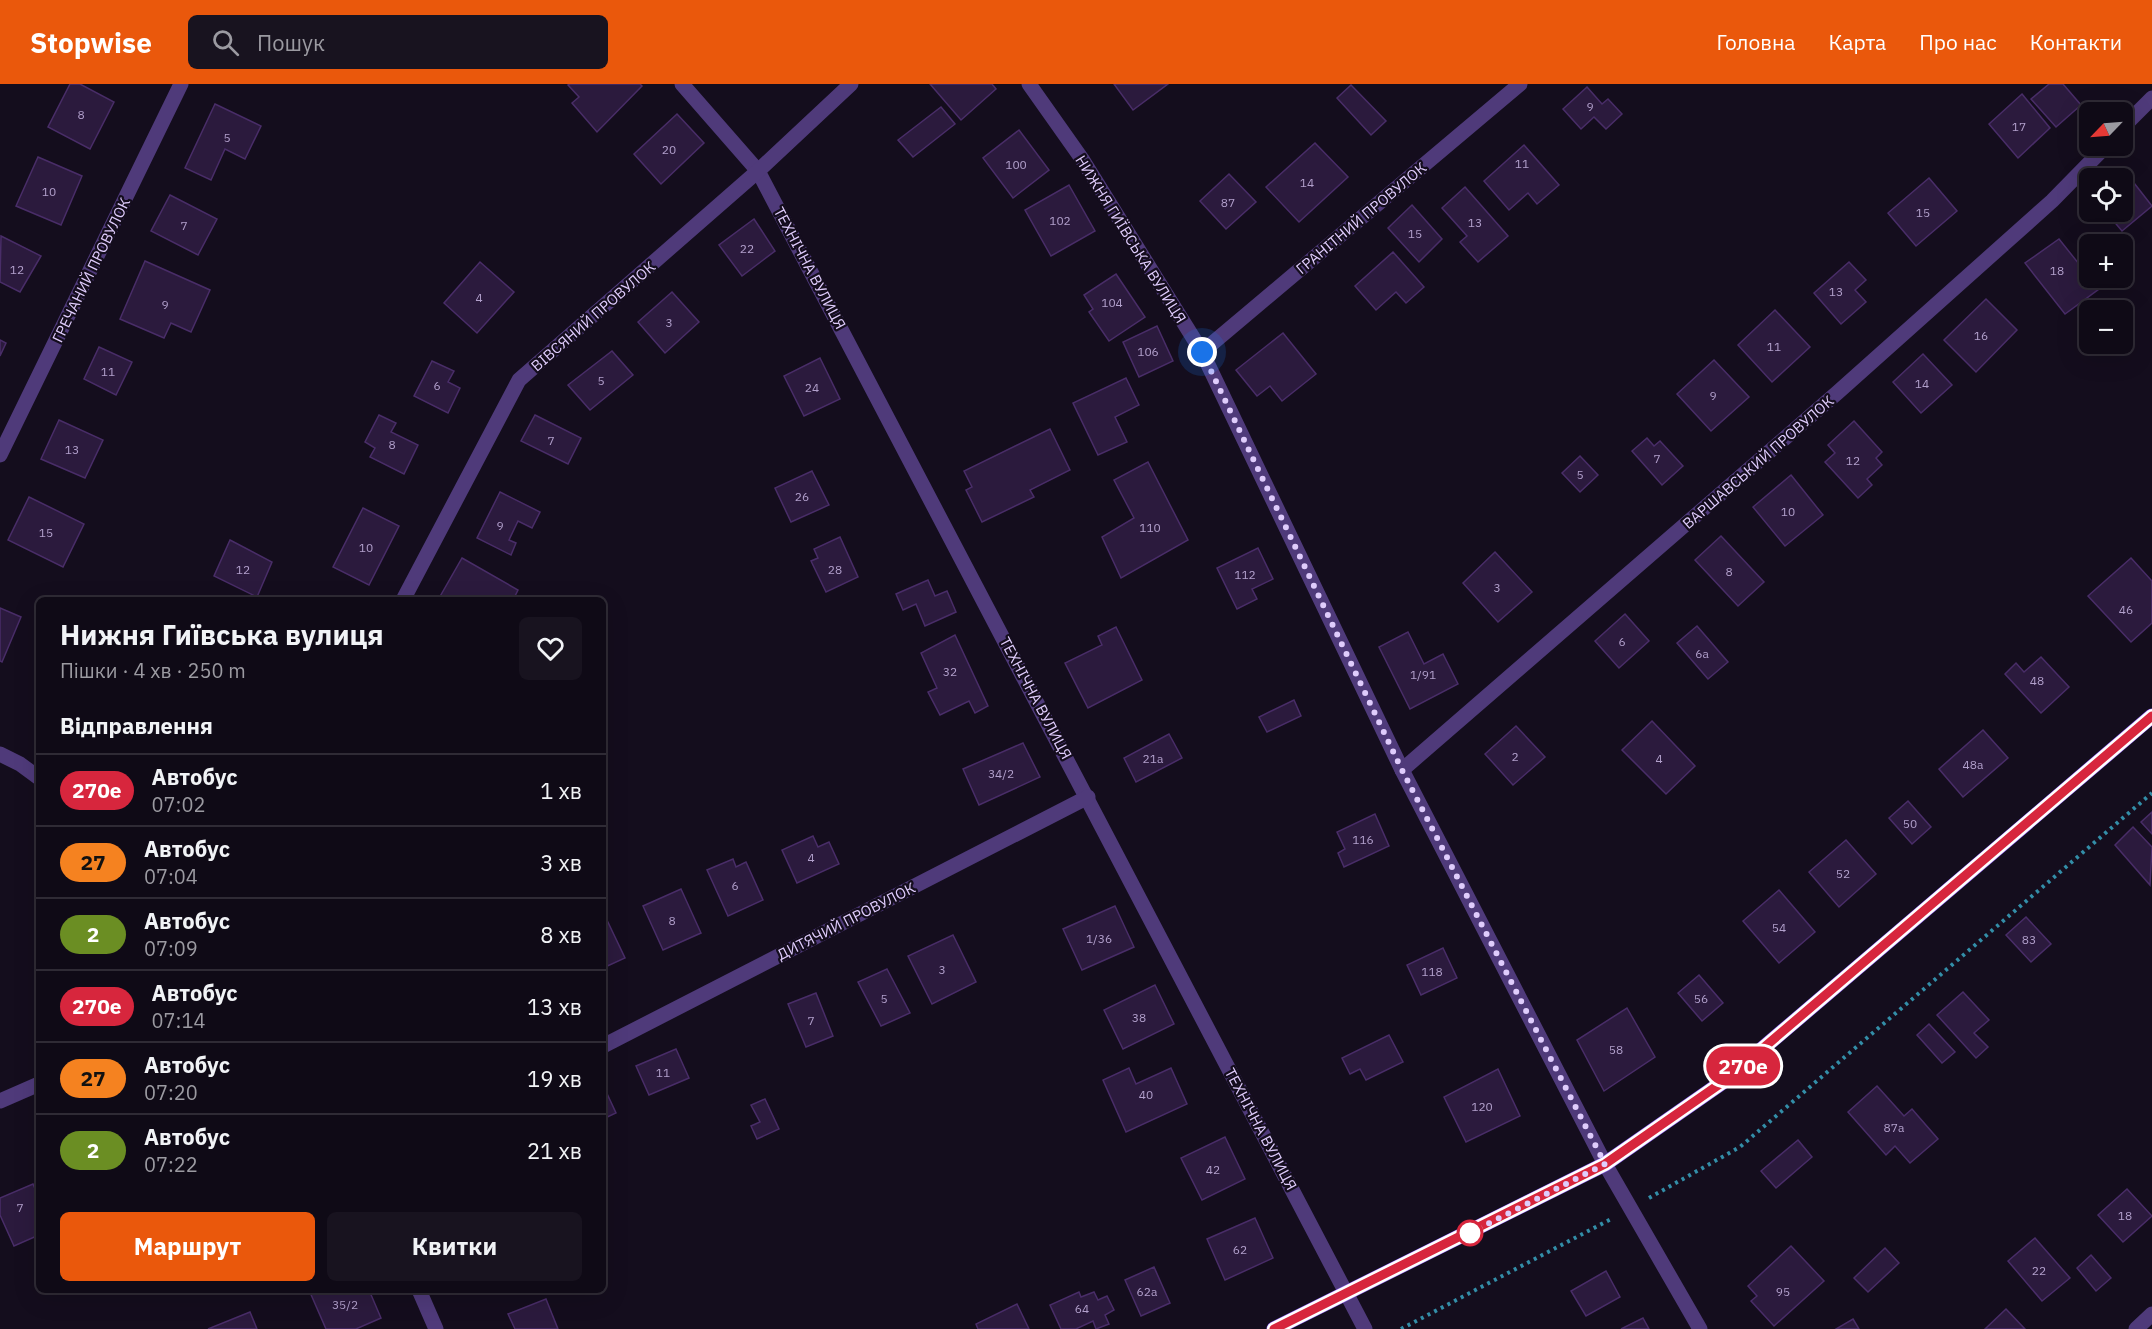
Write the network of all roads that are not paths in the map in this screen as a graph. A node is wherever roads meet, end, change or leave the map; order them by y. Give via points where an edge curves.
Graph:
1 (181, 84) edge
2 (682, 84) edge
3 (851, 84) edge
4 (1029, 84) edge
5 (1520, 84) edge
6 (2152, 98) edge
7 (2133, 117) edge
8 (2096, 156) edge
9 (758, 171) junction
10 (1202, 352) junction
11 (0, 455) edge
12 (405, 597) edge
13 (2152, 716) edge
14 (0, 754) edge
15 (1402, 770) junction
16 (36, 776) edge
17 (1088, 797) junction
18 (606, 1044) edge
19 (36, 1085) edge
20 (0, 1101) edge
21 (1605, 1164) junction
22 (420, 1293) edge
23 (1348, 1294) junction
24 (2152, 1314) edge
25 (436, 1329) edge
26 (1274, 1329) edge
27 (1365, 1329) edge
28 (1700, 1329) edge
29 (2136, 1329) edge

1 - 11 street, ГРЕЧАНИЙ ПРОВУЛОК
2 - 9 street, ТЕХНІЧНА ВУЛИЦЯ
3 - 9 street, ВІВСЯНИЙ ПРОВУЛОК
4 - 10 street, НИЖНЯ ГИЇВСЬКА ВУЛИЦЯ via 1082,159
5 - 10 street, ГРАНІТНИЙ ПРОВУЛОК
6 - 7 street
8 - 15 street, ВАРШАВСЬКИЙ ПРОВУЛОК via 2052,201 1837,393
9 - 12 street, ВІВСЯНИЙ ПРОВУЛОК via 519,380
9 - 17 street, ТЕХНІЧНА ВУЛИЦЯ
10 - 15 street, НИЖНЯ ГИЇВСЬКА ВУЛИЦЯ
13 - 21 main road via 1727,1079
14 - 16 street
15 - 21 street, НИЖНЯ ГИЇВСЬКА ВУЛИЦЯ
17 - 18 street, ДИТЯЧИЙ ПРОВУЛОК
17 - 23 street, ТЕХНІЧНА ВУЛИЦЯ
19 - 20 street
21 - 23 main road
21 - 28 street, НИЖНЯ ГИЇВСЬКА ВУЛИЦЯ
22 - 25 street
23 - 26 main road
23 - 27 street, ТЕХНІЧНА ВУЛИЦЯ
24 - 29 street

